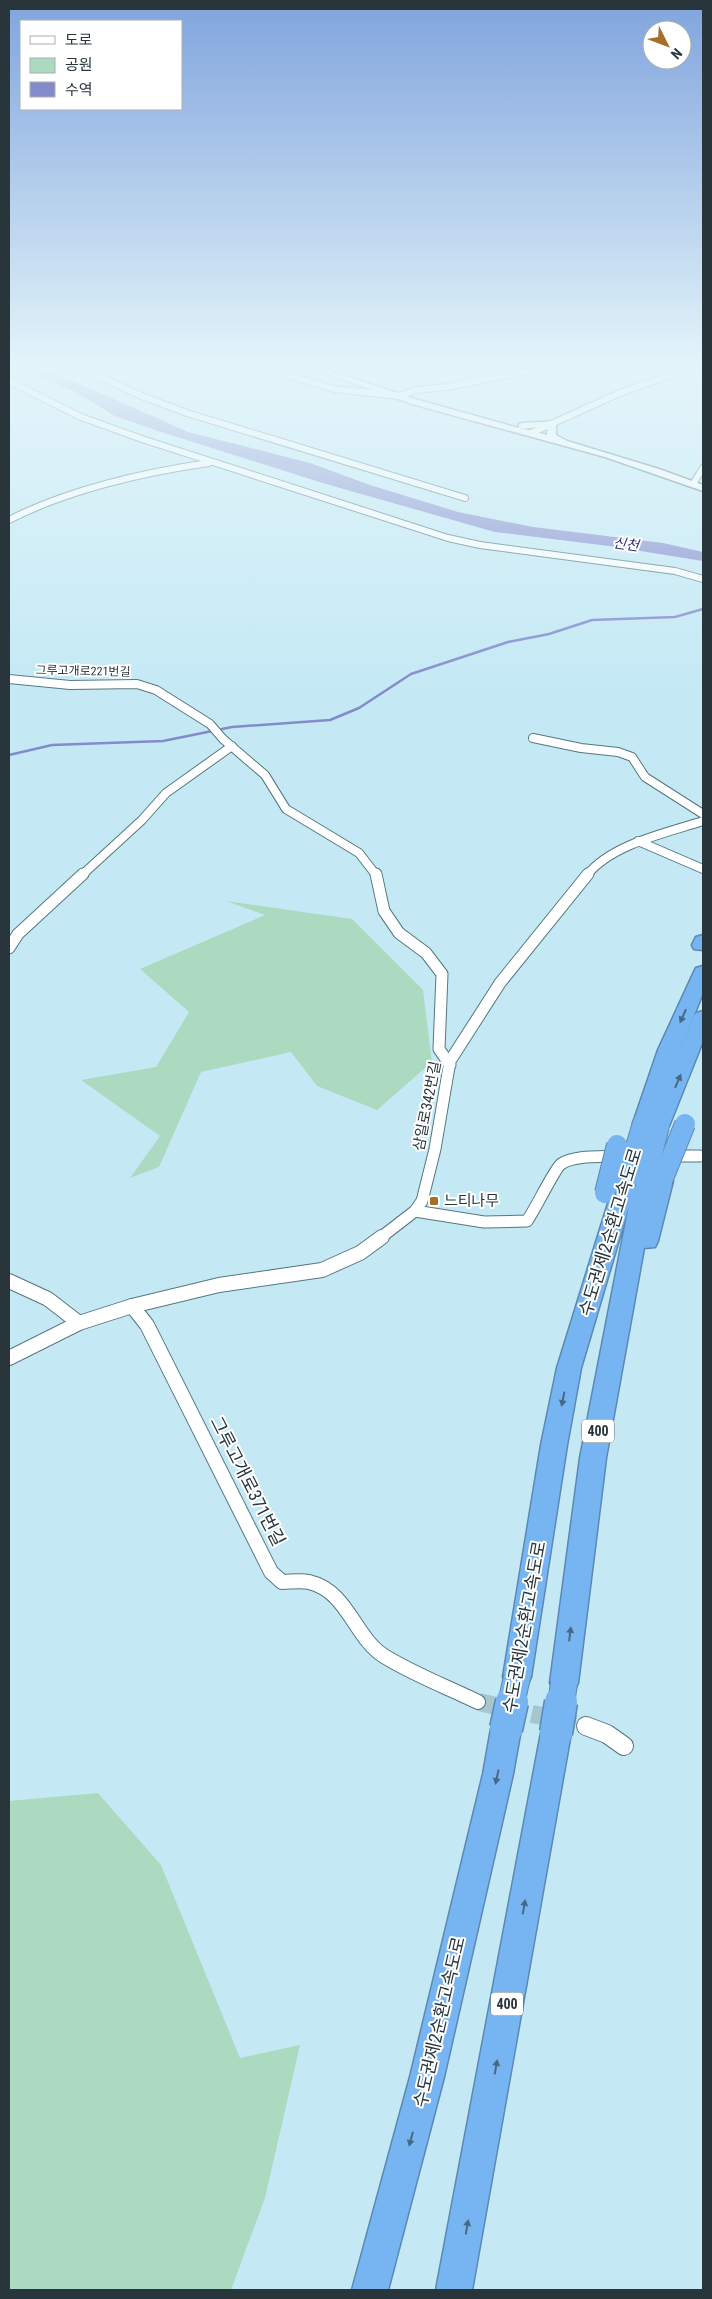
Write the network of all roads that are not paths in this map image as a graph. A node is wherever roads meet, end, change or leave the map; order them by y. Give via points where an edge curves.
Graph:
1 (135, 477) edge
2 (261, 477) edge
3 (397, 477) edge
4 (676, 477) edge
5 (697, 477) edge
6 (693, 484) junction
7 (703, 488) edge
8 (465, 498) dead end
9 (9, 520) edge
10 (703, 579) edge
11 (9, 679) edge
12 (533, 738) dead end
13 (232, 746) junction
14 (703, 814) edge
15 (703, 821) edge
16 (638, 842) junction
17 (703, 869) edge
18 (9, 948) edge
19 (703, 972) edge
20 (703, 1017) edge
21 (450, 1065) junction
22 (684, 1124) dead end
23 (651, 1125) junction
24 (617, 1145) dead end
25 (700, 1156) dead end
26 (634, 1185) junction
27 (415, 1211) junction
28 (9, 1281) edge
29 (132, 1306) junction
30 (79, 1323) junction
31 (9, 1358) edge
32 (478, 1702) tunnel mouth
33 (571, 1730) junction
34 (624, 1746) dead end
35 (370, 2290) edge
36 (454, 2290) edge

1 - 9 street via 28,510
2 - 10 street via 448,538 675,571
3 - 8 street
4 - 6 main road
5 - 6 street
6 - 7 main road
11 - 13 street, 그루고개로221번길 via 70,685 137,684 156,690 210,724
12 - 14 street via 632,757 645,777
13 - 18 street via 166,793 142,820 18,934
13 - 21 street, 그루고개로221번길 via 265,775 286,809 359,853 376,873 384,911 399,933 426,953 442,974 440,1049
15 - 16 street, 삼일로342번길
16 - 17 street
16 - 21 street, 삼일로342번길 via 605,859 573,890 500,983 470,1027
19 -> 23 highway, 수도권제2순환고속도로 / 400 via 668,1050
23 -> 20 highway, 수도권제2순환고속도로 / 400
21 - 27 street, 삼일로342번길 via 431,1170 422,1201
22 - 26 highway, bridge
23 - 26 highway, 수도권제2순환고속도로 / 400, bridge
24 - 26 highway, bridge
25 - 27 street via 608,1156 570,1160 559,1166 538,1208 527,1221 506,1224 446,1218
33 -> 26 highway, 수도권제2순환고속도로 / 400, bridge via 564,1683 593,1458
26 -> 35 highway, 수도권제2순환고속도로 / 400, bridge via 569,1368 498,1774 427,2077
27 - 29 street, 삼일로342번길 via 360,1253 322,1270 219,1284
28 - 30 street via 48,1299
29 - 30 street
29 - 32 street, 그루고개로371번길 via 147,1325 271,1572 282,1582 309,1582 327,1590 349,1611 364,1639 384,1656
30 - 31 street
33 - 34 street via 607,1734
36 -> 33 highway, 수도권제2순환고속도로 / 400

